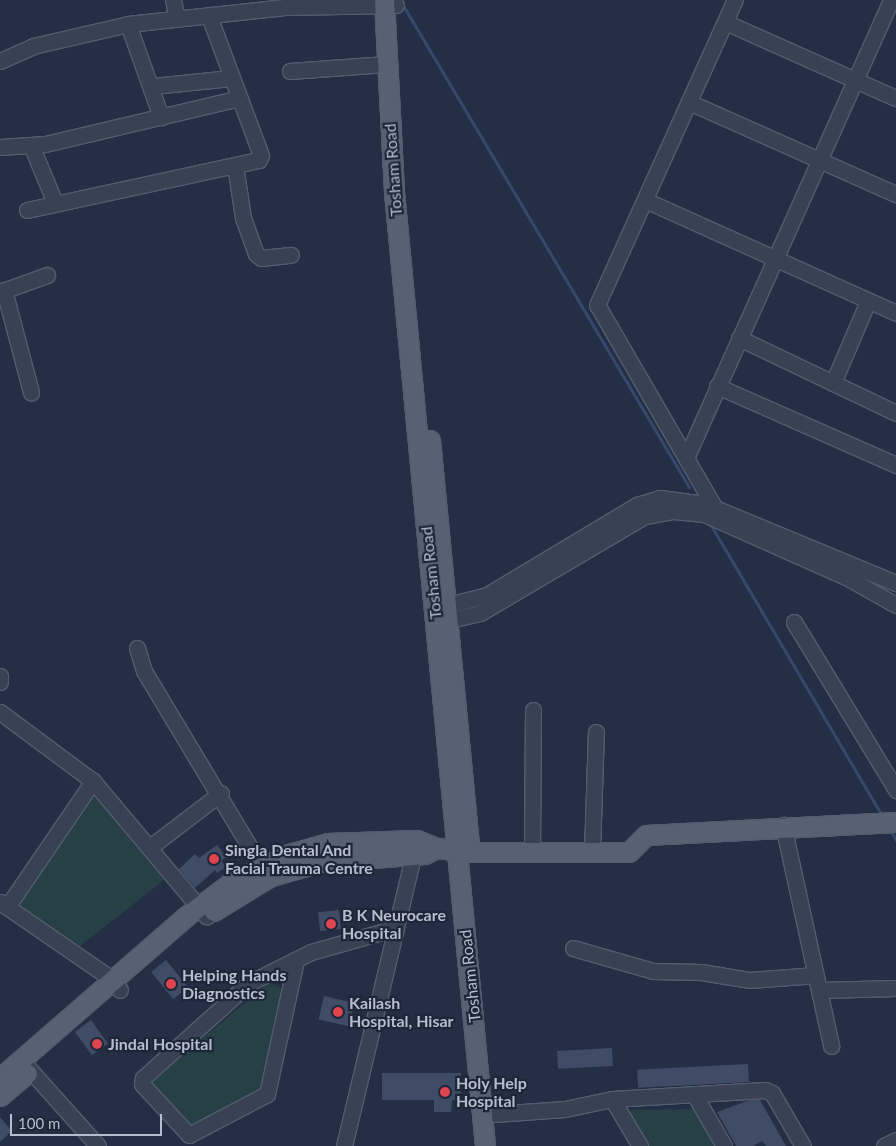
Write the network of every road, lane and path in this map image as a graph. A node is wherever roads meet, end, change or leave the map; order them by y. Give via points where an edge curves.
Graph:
1 (173, 0) edge
2 (735, 0) edge
3 (890, 0) edge
4 (332, 3) edge
5 (390, 3) edge
6 (896, 3) edge
7 (285, 4) edge
8 (208, 16) junction
9 (177, 19) junction
10 (725, 22) junction
11 (128, 24) junction
12 (0, 61) edge
13 (386, 64) junction
14 (290, 71) dead end
15 (231, 78) junction
16 (853, 79) junction
17 (153, 86) junction
18 (239, 98) junction
19 (896, 98) edge
20 (689, 102) junction
21 (162, 117) junction
22 (31, 144) junction
23 (0, 147) edge
24 (818, 160) junction
25 (235, 165) junction
26 (896, 194) edge
27 (645, 200) junction
28 (55, 203) junction
29 (27, 210) dead end
30 (291, 255) dead end
31 (774, 259) junction
32 (46, 275) dead end
33 (2, 291) edge
34 (868, 301) junction
35 (896, 314) edge
36 (739, 338) junction
37 (833, 383) junction
38 (717, 386) junction
39 (32, 392) dead end
40 (896, 413) edge
41 (687, 456) junction
42 (896, 465) edge
43 (715, 508) junction
44 (723, 522) junction
45 (894, 577) edge
46 (896, 605) edge
47 (442, 615) junction
48 (794, 622) dead end
49 (137, 648) dead end
50 (0, 676) edge
51 (0, 682) edge
52 (533, 710) dead end
53 (0, 712) edge
54 (596, 732) dead end
55 (93, 781) junction
56 (896, 790) edge
57 (221, 793) junction
58 (888, 822) edge
59 (783, 825) junction
60 (150, 847) junction
61 (416, 848) junction
62 (368, 849) junction
63 (464, 851) junction
64 (592, 851) junction
65 (532, 853) junction
66 (262, 867) junction
67 (3, 904) edge
68 (203, 912) junction
69 (396, 928) junction
70 (573, 948) dead end
71 (296, 960) junction
72 (818, 982) junction
73 (116, 985) junction
74 (896, 988) edge
75 (832, 1046) dead end
76 (26, 1065) junction
77 (1, 1088) edge
78 (694, 1094) junction
79 (612, 1099) junction
80 (494, 1114) junction
81 (896, 1140) edge
82 (98, 1146) edge
83 (344, 1146) edge
84 (485, 1146) edge
85 (495, 1146) edge
86 (640, 1146) edge
87 (724, 1146) edge
88 (803, 1146) edge
89 (884, 1146) edge

1 - 9 street
2 - 10 street
3 - 6 street
3 - 16 street
4 - 5 street
4 - 7 street
5 - 13 main road, Tosham Road
5 - 47 main road, Tosham Road
7 - 8 street
8 - 9 street
8 - 15 street
9 - 11 street
10 - 16 street
10 - 20 street
11 - 12 street via 33,46
11 - 17 street
13 - 14 street
13 - 47 main road, Tosham Road via 394,192
15 - 17 street
15 - 18 street
16 - 19 street
16 - 24 street
17 - 21 street
18 - 21 street
18 - 25 street via 261,155 259,160
20 - 24 street
20 - 27 street
21 - 22 street
22 - 23 street
22 - 28 street
24 - 26 street
24 - 31 street
25 - 28 street
25 - 30 street via 243,218 256,254 262,258
27 - 31 street
27 - 41 street via 597,305
28 - 29 street
31 - 34 street
31 - 36 street
32 - 33 street
33 - 39 street
34 - 35 street
34 - 37 street
36 - 37 street
36 - 38 street
37 - 40 street
38 - 41 street
38 - 42 street
41 - 43 street
43 - 44 street
43 - 45 street
43 - 47 street via 660,498 637,505 487,595
44 - 46 street via 848,578
44 - 47 street via 704,514 674,511 645,516 498,603
47 - 63 main road, Tosham Road
48 - 56 street
49 - 57 street via 144,671
50 - 51 street
52 - 65 street
53 - 55 street
54 - 64 street
55 - 60 street
55 - 67 street
57 - 60 street
57 - 66 street
58 - 59 main road
59 - 64 main road via 646,835 629,852
59 - 72 street
60 - 68 street
61 - 62 main road
61 - 63 main road
61 - 69 street
62 - 66 main road via 328,843
62 - 68 main road via 271,876
63 - 65 main road
63 - 80 main road, Tosham Road
63 - 84 main road, Tosham Road
64 - 65 main road
66 - 68 main road via 232,882
67 - 73 street
68 - 73 main road
69 - 71 street
69 - 83 street
70 - 72 street via 646,970 701,972 750,980
71 - 71 street via 249,983 140,1081 189,1135 267,1094
72 - 74 street
72 - 75 street
73 - 76 main road
76 - 77 main road
76 - 82 street
78 - 79 street
78 - 87 street
78 - 88 street via 769,1091
79 - 80 street via 565,1109
79 - 86 street
80 - 85 main road, Tosham Road
81 - 89 street

